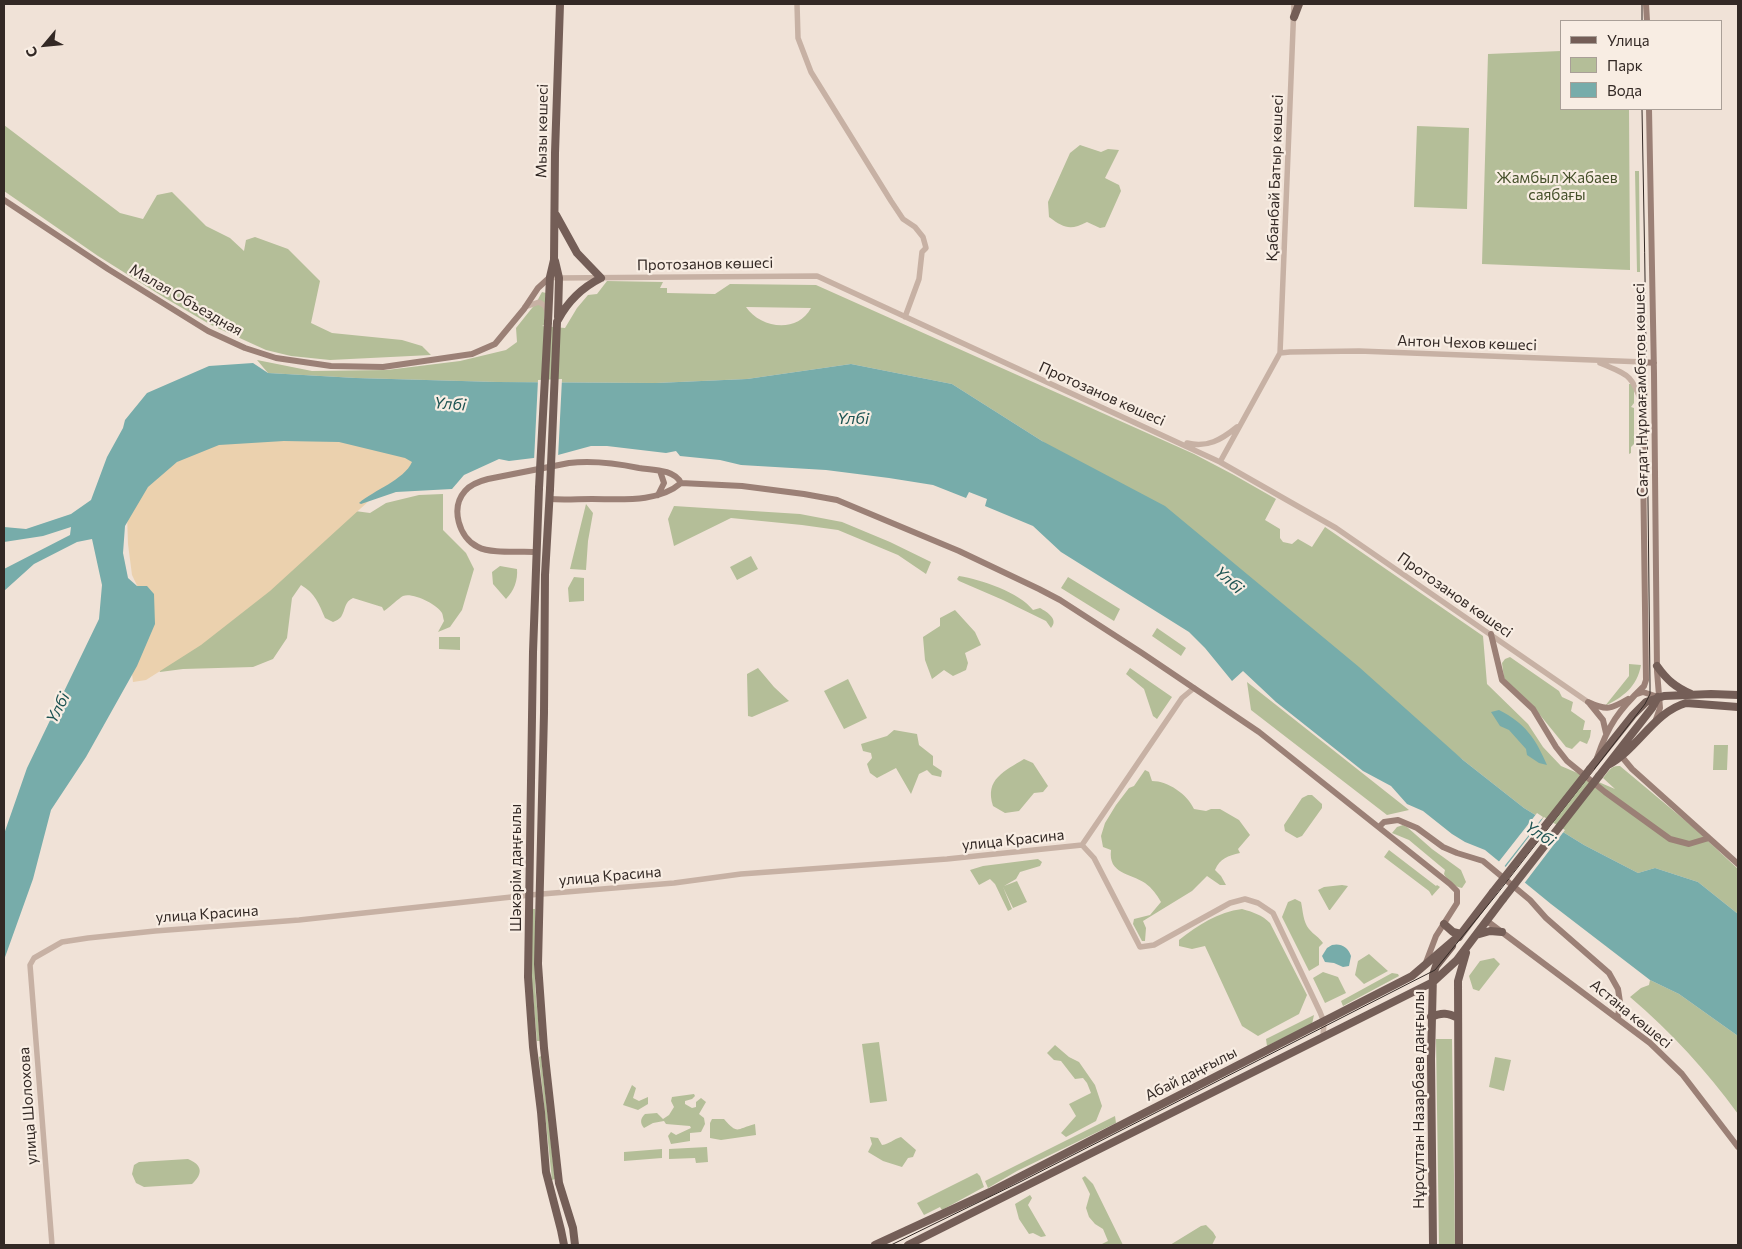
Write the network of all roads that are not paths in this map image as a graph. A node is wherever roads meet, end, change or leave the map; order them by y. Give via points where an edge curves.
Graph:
1 (560, 4) edge
2 (797, 4) edge
3 (1294, 4) edge
4 (1299, 4) edge
5 (1646, 4) edge
6 (1294, 17) junction
7 (1647, 20) edge
8 (1649, 110) edge
9 (4, 200) edge
10 (555, 213) junction
11 (554, 260) junction
12 (550, 277) junction
13 (559, 278) junction
14 (601, 278) junction
15 (525, 307) junction
16 (905, 317) junction
17 (548, 318) junction
18 (558, 321) junction
19 (1280, 353) junction
20 (1596, 361) junction
21 (1644, 362) junction
22 (1654, 363) junction
23 (1644, 407) junction
24 (1240, 424) junction
25 (1176, 442) junction
26 (1220, 462) junction
27 (660, 470) junction
28 (681, 483) junction
29 (658, 495) junction
30 (549, 499) junction
31 (536, 552) junction
32 (535, 575) junction
33 (545, 575) junction
34 (1492, 634) junction
35 (532, 663) junction
36 (544, 664) junction
37 (1657, 668) junction
38 (1646, 680) junction
39 (1194, 688) junction
40 (1648, 693) junction
41 (1693, 695) junction
42 (1738, 695) edge
43 (1634, 696) junction
44 (1658, 697) junction
45 (1588, 702) junction
46 (1642, 705) junction
47 (1738, 707) edge
48 (1654, 725) junction
49 (1606, 733) junction
50 (531, 737) junction
51 (544, 737) junction
52 (1622, 757) junction
53 (1596, 760) junction
54 (1608, 765) junction
55 (1379, 827) junction
56 (1709, 838) junction
57 (1082, 845) junction
58 (1738, 864) edge
59 (539, 894) junction
60 (530, 895) junction
61 (1487, 920) junction
62 (1444, 924) junction
63 (1502, 932) junction
64 (1461, 934) junction
65 (1476, 935) junction
66 (1468, 946) junction
67 (30, 965) joint
68 (1424, 965) junction
69 (1433, 982) junction
70 (1431, 1017) junction
71 (1618, 1017) junction
72 (1458, 1018) junction
73 (1324, 1022) junction
74 (1323, 1037) junction
75 (533, 1048) junction
76 (544, 1048) junction
77 (1738, 1147) edge
78 (559, 1183) junction
79 (549, 1186) junction
80 (562, 1234) junction
81 (576, 1244) edge
82 (52, 1245) edge
83 (560, 1245) edge
84 (564, 1245) edge
85 (874, 1245) edge
86 (908, 1245) edge
87 (1433, 1245) edge
88 (1459, 1245) edge

1 - 10 main road, Мызы көшесі
2 - 16 street via 798,38 811,72 903,219 923,238 926,248 922,252 919,279
3 - 6 street, Қабанбай Батыр көшесі
4 - 6 main road
5 - 7 main road
6 - 19 street, Қабанбай Батыр көшесі
8 - 22 main road, Сағдат Нұрмағамбетов көшесі
9 - 15 main road, Малая Объездная via 208,331 276,358 331,366 383,367 472,354 494,344
10 - 11 main road, Мызы көшесі
10 - 14 main road via 577,253
11 - 12 main road, Шәкәрім даңғылы
11 - 13 main road, Шәкәрім даңғылы
12 - 13 street, Протозанов көшесі
12 - 15 main road, Малая Объездная
12 - 17 main road, Шәкәрім даңғылы
13 - 14 street, Протозанов көшесі
13 - 18 main road, Шәкәрім даңғылы
14 - 16 street, Протозанов көшесі via 817,276
14 - 18 main road via 570,300
15 - 17 street via 539,302 545,306
16 - 25 street, Протозанов көшесі
17 - 31 main road, Шәкәрім даңғылы, bridge
18 - 30 main road, Шәкәрім даңғылы, bridge
19 - 20 street, Антон Чехов көшесі via 1359,351
19 - 24 street
20 - 21 street, Антон Чехов көшесі
20 - 23 street via 1626,374 1636,384
21 - 22 main road, Антон Чехов көшесі
21 - 23 main road, Сағдат Нұрмағамбетов көшесі
22 - 37 main road, Сағдат Нұрмағамбетов көшесі
23 - 38 main road, Сағдат Нұрмағамбетов көшесі
24 - 25 street via 1218,441 1207,445
24 - 26 street
25 - 26 street, Протозанов көшесі
26 - 34 street, Протозанов көшесі via 1336,528
27 - 28 main road via 679,478
27 - 29 main road via 664,483
27 - 31 main road via 582,461 488,478 466,490 459,504 458,517 469,542 480,548
28 - 29 main road
28 - 39 main road via 742,486 837,500 1039,589
29 - 30 main road via 617,500
30 - 33 main road, Шәкәрім даңғылы
31 - 32 main road, Шәкәрім даңғылы
32 - 33 main road
32 - 35 main road, Шәкәрім даңғылы
33 - 36 main road, Шәкәрім даңғылы
34 - 45 street, Протозанов көшесі
34 - 56 main road via 1502,680 1532,709 1567,761 1670,839 1689,844
35 - 36 main road
35 - 50 main road, Шәкәрім даңғылы
36 - 51 main road, Шәкәрім даңғылы
37 - 41 main road via 1668,681
37 - 44 main road, Сағдат Нұрмағамбетов көшесі
38 - 40 main road, Сағдат Нұрмағамбетов көшесі
38 - 43 main road
39 - 55 main road via 1277,746
39 - 57 street via 1182,698
40 - 43 main road
40 - 44 main road
40 - 46 main road
41 - 42 main road
41 - 44 main road
43 - 45 main road via 1607,709
43 - 49 main road
44 - 46 main road
44 - 48 main road, Сағдат Нұрмағамбетов көшесі via 1660,708
44 - 54 main road, Абай даңғылы
45 - 49 main road via 1603,720
46 - 53 main road, Абай даңғылы
47 - 48 main road via 1686,703 1670,709
48 - 52 main road
49 - 53 main road
50 - 51 main road
50 - 60 main road, Шәкәрім даңғылы
51 - 59 main road, Шәкәрім даңғылы
52 - 54 main road
52 - 56 main road
53 - 64 main road, Абай даңғылы, bridge
54 - 61 main road, Абай даңғылы, bridge
55 - 62 main road via 1457,891 1457,902
55 - 71 main road via 1384,822 1398,820 1417,828 1443,847 1483,862 1530,900 1609,973 1618,989
56 - 58 main road
57 - 59 street, улица Красина
57 - 73 street, улица Красина via 1094,858 1140,948 1154,945 1230,903 1245,900 1258,903 1273,913
59 - 60 street, улица Красина
59 - 76 main road, Шәкәрім даңғылы via 538,964
60 - 67 street, улица Красина via 299,920 88,938 62,942 34,958
60 - 75 main road, Шәкәрім даңғылы via 528,977
61 - 63 main road, Астана көшесі
61 - 65 main road, Абай даңғылы
62 - 64 main road
62 - 68 main road
63 - 65 main road
63 - 71 main road, Астана көшесі
64 - 68 main road, Абай даңғылы
64 - 69 main road, Нұрсұлтан Назарбаев даңғылы via 1436,966
65 - 66 main road, Абай даңғылы
66 - 69 main road, Абай даңғылы
66 - 72 main road via 1458,981
67 - 82 street, улица Шолохова
68 - 73 main road, Абай даңғылы via 1412,976
69 - 70 main road, Нұрсұлтан Назарбаев даңғылы
69 - 74 main road, Абай даңғылы
70 - 72 main road via 1446,1013
70 - 87 main road, Нұрсұлтан Назарбаев даңғылы
71 - 77 main road, Астана көшесі via 1650,1042 1682,1074
72 - 88 main road
73 - 74 street
73 - 85 main road, Абай даңғылы via 990,1192
74 - 86 main road, Абай даңғылы
75 - 76 main road
75 - 79 main road, Шәкәрім даңғылы
76 - 78 main road, Шәкәрім даңғылы
78 - 79 main road
78 - 81 main road, Шәкәрім даңғылы
79 - 80 main road, Шәкәрім даңғылы
80 - 83 main road
80 - 84 main road, Шәкәрім даңғылы

